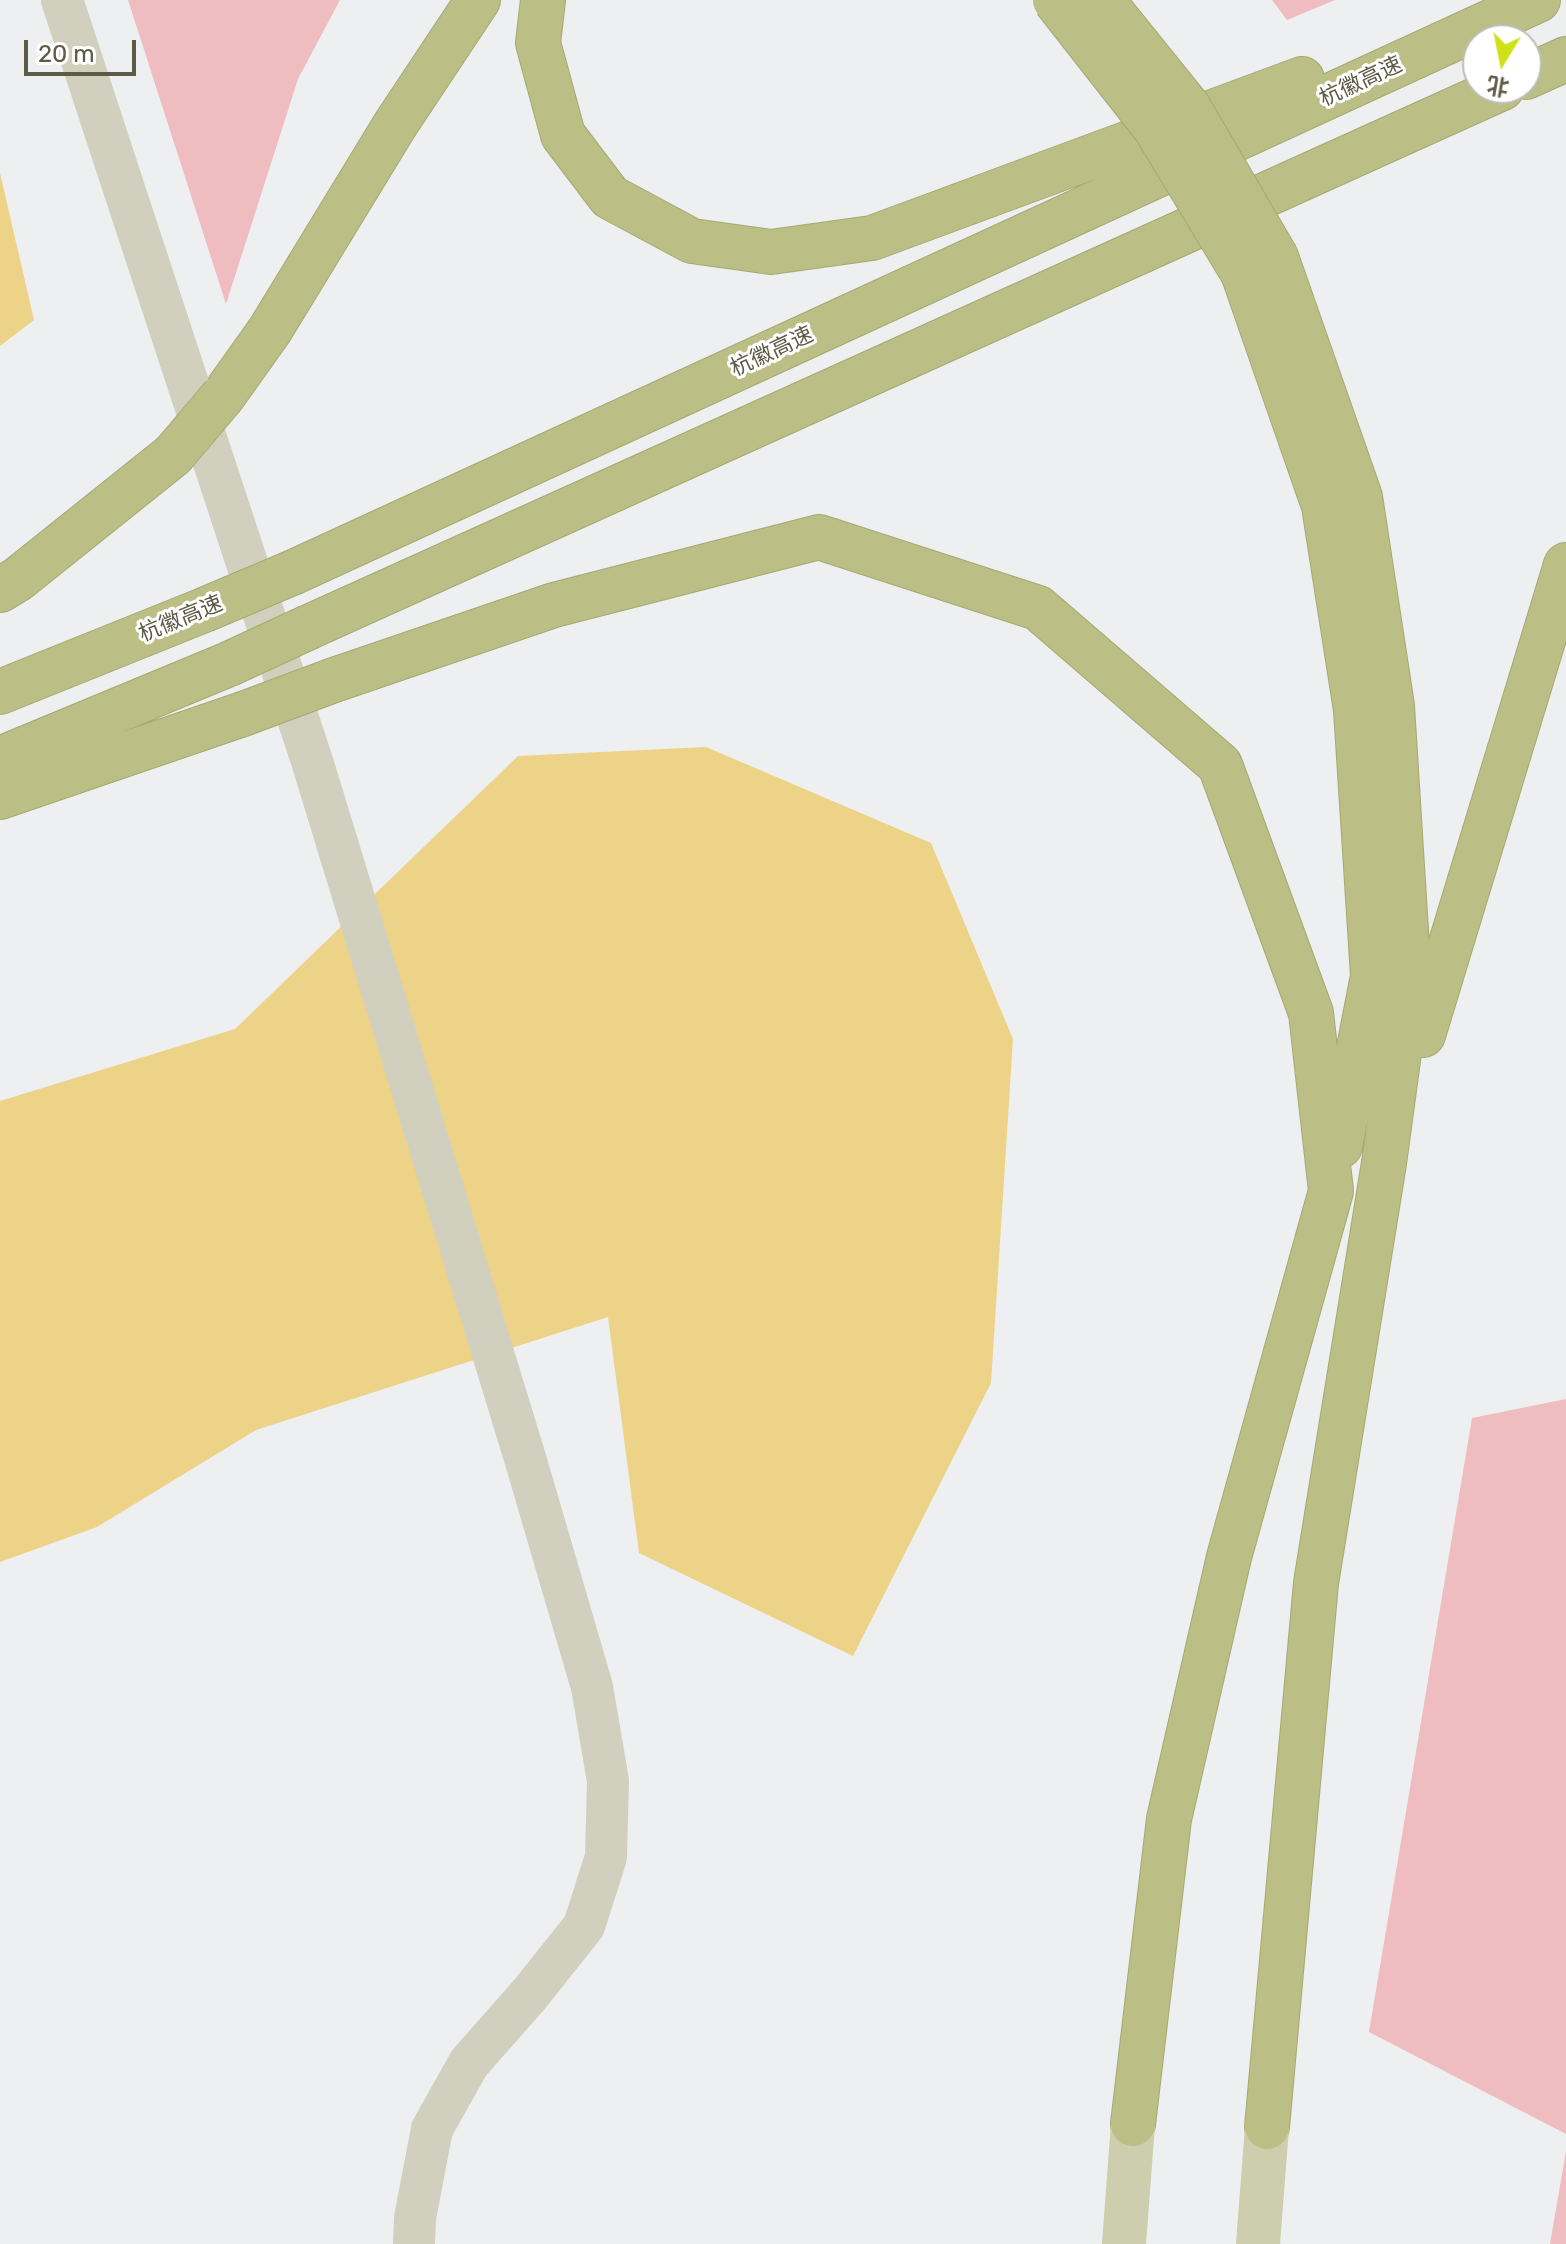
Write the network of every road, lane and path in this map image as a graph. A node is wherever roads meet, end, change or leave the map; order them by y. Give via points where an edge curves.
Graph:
1 (62, 0) edge
2 (478, 0) edge
3 (543, 0) edge
4 (1055, 0) edge
5 (1102, 0) edge
6 (1502, 0) edge
7 (1538, 0) edge
8 (1566, 59) edge
9 (1542, 70) edge
10 (1467, 104) edge
11 (1259, 265) junction
12 (1566, 565) edge
13 (0, 590) edge
14 (0, 692) edge
15 (0, 759) edge
16 (0, 797) edge
17 (1384, 1163) junction
18 (1331, 1191) junction
19 (1133, 2124) joint
20 (1267, 2127) joint
21 (414, 2244) edge
22 (1124, 2244) edge
23 (1258, 2244) edge

1 - 21 street via 312,761 592,1687 608,1781 606,1857 584,1926 469,2063 432,2129
2 - 13 highway, bridge via 223,396 173,455
3 - 6 highway via 538,43 563,135 610,197 692,241 771,252 872,238
4 - 11 highway, bridge
5 - 11 highway, bridge via 1189,108
7 - 14 highway, 杭徽高速, bridge via 294,572
8 - 9 highway
10 - 15 highway, bridge via 229,664
11 - 17 highway via 1360,497 1392,706 1409,979
11 - 18 highway via 1324,506 1356,710 1373,976
12 - 17 highway
16 - 18 highway, bridge via 554,605 819,537 1038,608 1220,765 1311,1013
17 - 20 highway via 1316,1583
18 - 19 highway via 1229,1557 1169,1819
19 - 22 main road
20 - 23 main road

